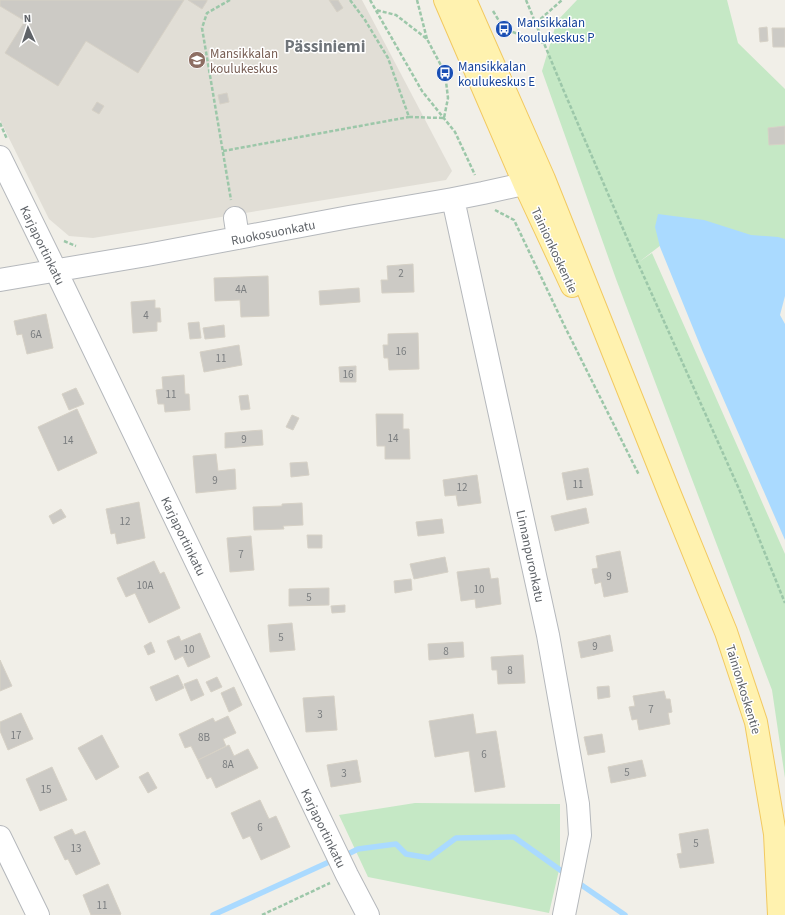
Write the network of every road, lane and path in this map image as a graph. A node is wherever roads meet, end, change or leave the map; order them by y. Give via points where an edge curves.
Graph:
1 (230, 0) edge
2 (350, 0) edge
3 (370, 0) edge
4 (417, 0) edge
5 (445, 0) edge
6 (464, 0) edge
7 (526, 0) edge
8 (562, 0) edge
9 (492, 9) dead end
10 (376, 10) junction
11 (536, 23) junction
12 (427, 39) junction
13 (544, 44) junction
14 (409, 117) junction
15 (444, 118) junction
16 (0, 123) edge
17 (5, 150) edge
18 (223, 151) junction
19 (534, 181) junction
20 (483, 193) junction
21 (453, 200) junction
22 (236, 228) junction
23 (62, 240) dead end
24 (83, 245) dead end
25 (56, 271) junction
26 (0, 280) edge
27 (639, 475) dead end
28 (785, 603) edge
29 (0, 837) edge
30 (347, 875) junction
31 (38, 915) edge
32 (262, 915) edge
33 (368, 915) edge
34 (564, 915) edge
35 (779, 915) edge

1 - 18 path via 207,13 202,28
2 - 14 path via 366,20 388,58
3 - 10 path
4 - 12 path
5 - 19 main road, Tainionkoskentie
6 - 19 main road, Tainionkoskentie
7 - 11 path
8 - 11 path
9 - 13 path via 504,29
10 - 12 path via 396,15
10 - 15 path via 422,91
11 - 13 path
12 - 15 path via 445,73 448,98
13 - 28 path via 739,489
14 - 15 path
14 - 18 path
15 - 20 path via 455,132
16 - 17 path
17 - 25 street, Karjaportinkatu
18 - 22 path
19 - 20 street, Ruokosuonkatu
19 - 35 main road, Tainionkoskentie via 671,497 726,632 756,722 775,834
20 - 21 street, Ruokosuonkatu
20 - 27 path via 488,207 514,220
21 - 22 street, Ruokosuonkatu via 349,217
21 - 34 street, Linnanpuronkatu via 548,635 578,804 580,835
22 - 25 street, Ruokosuonkatu
23 - 24 path via 75,246
25 - 26 street, Ruokosuonkatu
25 - 30 street, Karjaportinkatu
29 - 31 street
30 - 32 path
30 - 33 street, Karjaportinkatu

